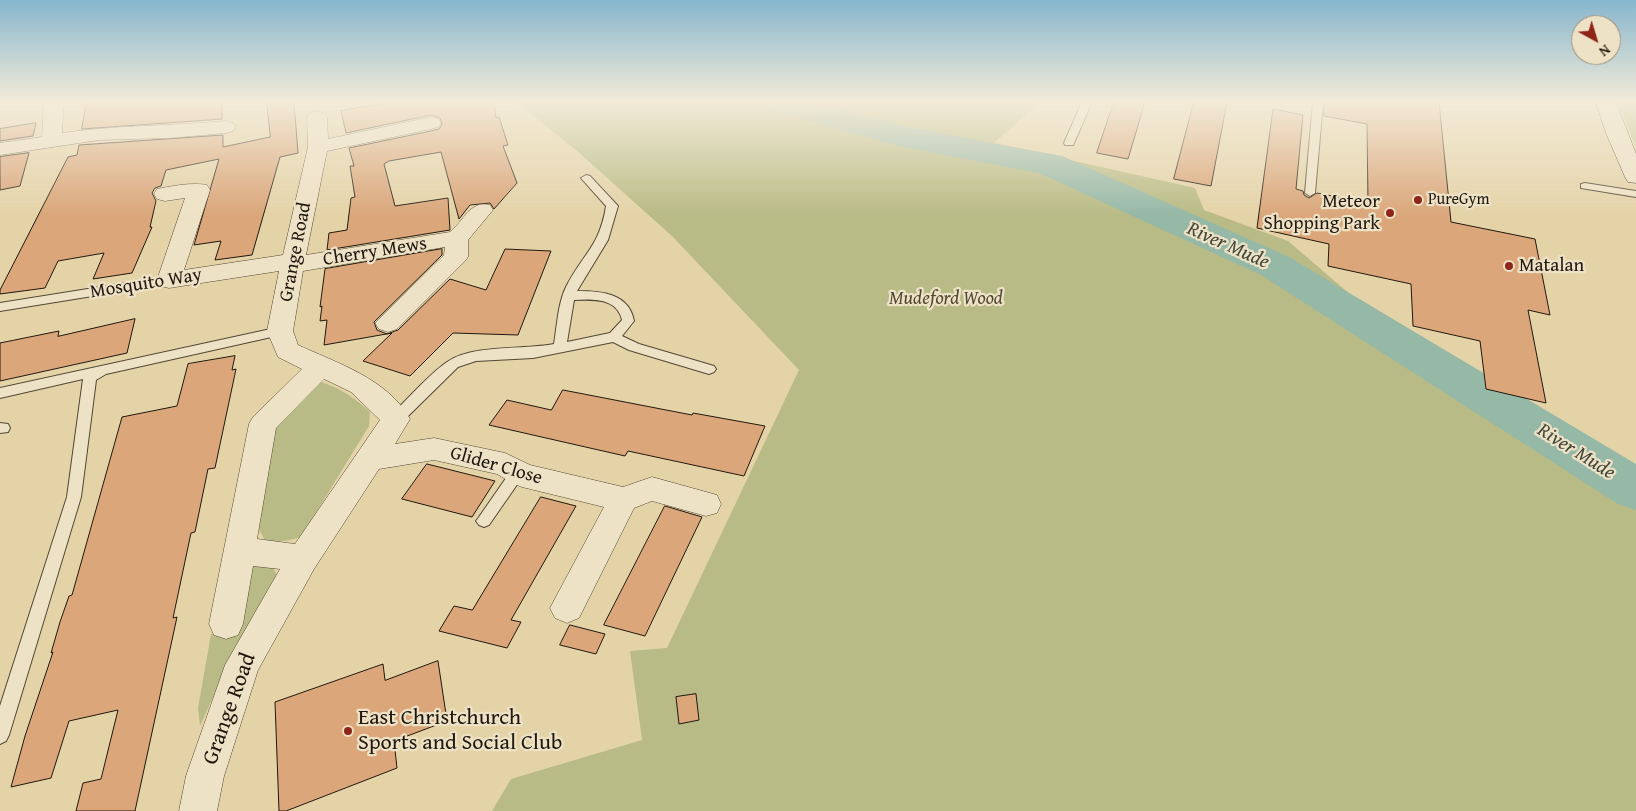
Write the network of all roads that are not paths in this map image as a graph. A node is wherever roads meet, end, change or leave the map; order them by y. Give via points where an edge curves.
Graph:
1 (47, 140) edge
2 (318, 140) edge
3 (363, 140) edge
4 (1070, 140) edge
5 (1315, 140) edge
6 (1623, 140) edge
7 (1069, 143) dead end
8 (318, 147) junction
9 (0, 148) edge
10 (1634, 166) edge
11 (586, 178) dead end
12 (1585, 186) dead end
13 (1310, 193) dead end
14 (165, 194) dead end
15 (1636, 194) edge
16 (482, 210) dead end
17 (457, 238) junction
18 (292, 263) junction
19 (169, 280) junction
20 (569, 296) junction
21 (0, 306) edge
22 (388, 322) dead end
23 (280, 331) junction
24 (614, 337) junction
25 (560, 346) junction
26 (321, 366) junction
27 (709, 369) dead end
28 (96, 374) junction
29 (0, 394) edge
30 (396, 418) junction
31 (369, 459) junction
32 (518, 472) junction
33 (622, 499) junction
34 (706, 504) dead end
35 (484, 522) dead end
36 (240, 553) junction
37 (303, 558) junction
38 (567, 608) dead end
39 (226, 624) dead end
40 (0, 735) edge
41 (198, 811) edge

1 - 9 street
2 - 8 street, Grange Road
3 - 8 street
4 - 7 lane
5 - 13 lane
6 - 10 street
8 - 18 street, Grange Road
11 - 20 lane via 612,206 611,221 607,236
12 - 15 lane
14 - 19 street via 198,190
16 - 17 street
17 - 18 street, Cherry Mews
17 - 22 street, Cherry Mews via 456,257
18 - 19 street, Mosquito Way
18 - 23 street, Grange Road
19 - 21 lane, Mosquito Way
20 - 24 lane via 605,297 620,304 628,314 628,321
20 - 25 lane
23 - 26 street via 287,351
23 - 28 lane
24 - 25 lane
24 - 27 lane via 634,347
25 - 30 lane via 533,352 475,356 453,364
26 - 30 street via 361,385
26 - 36 street, Grange Road via 263,424
28 - 29 lane
28 - 40 lane via 74,496
30 - 31 street, Grange Road
31 - 32 street, Glider Close via 434,449 505,464
31 - 37 street, Grange Road
32 - 33 street, Glider Close
32 - 35 lane
33 - 34 street via 652,490
33 - 38 street
36 - 37 street
36 - 39 street, Grange Road
37 - 41 street, Grange Road via 242,665

